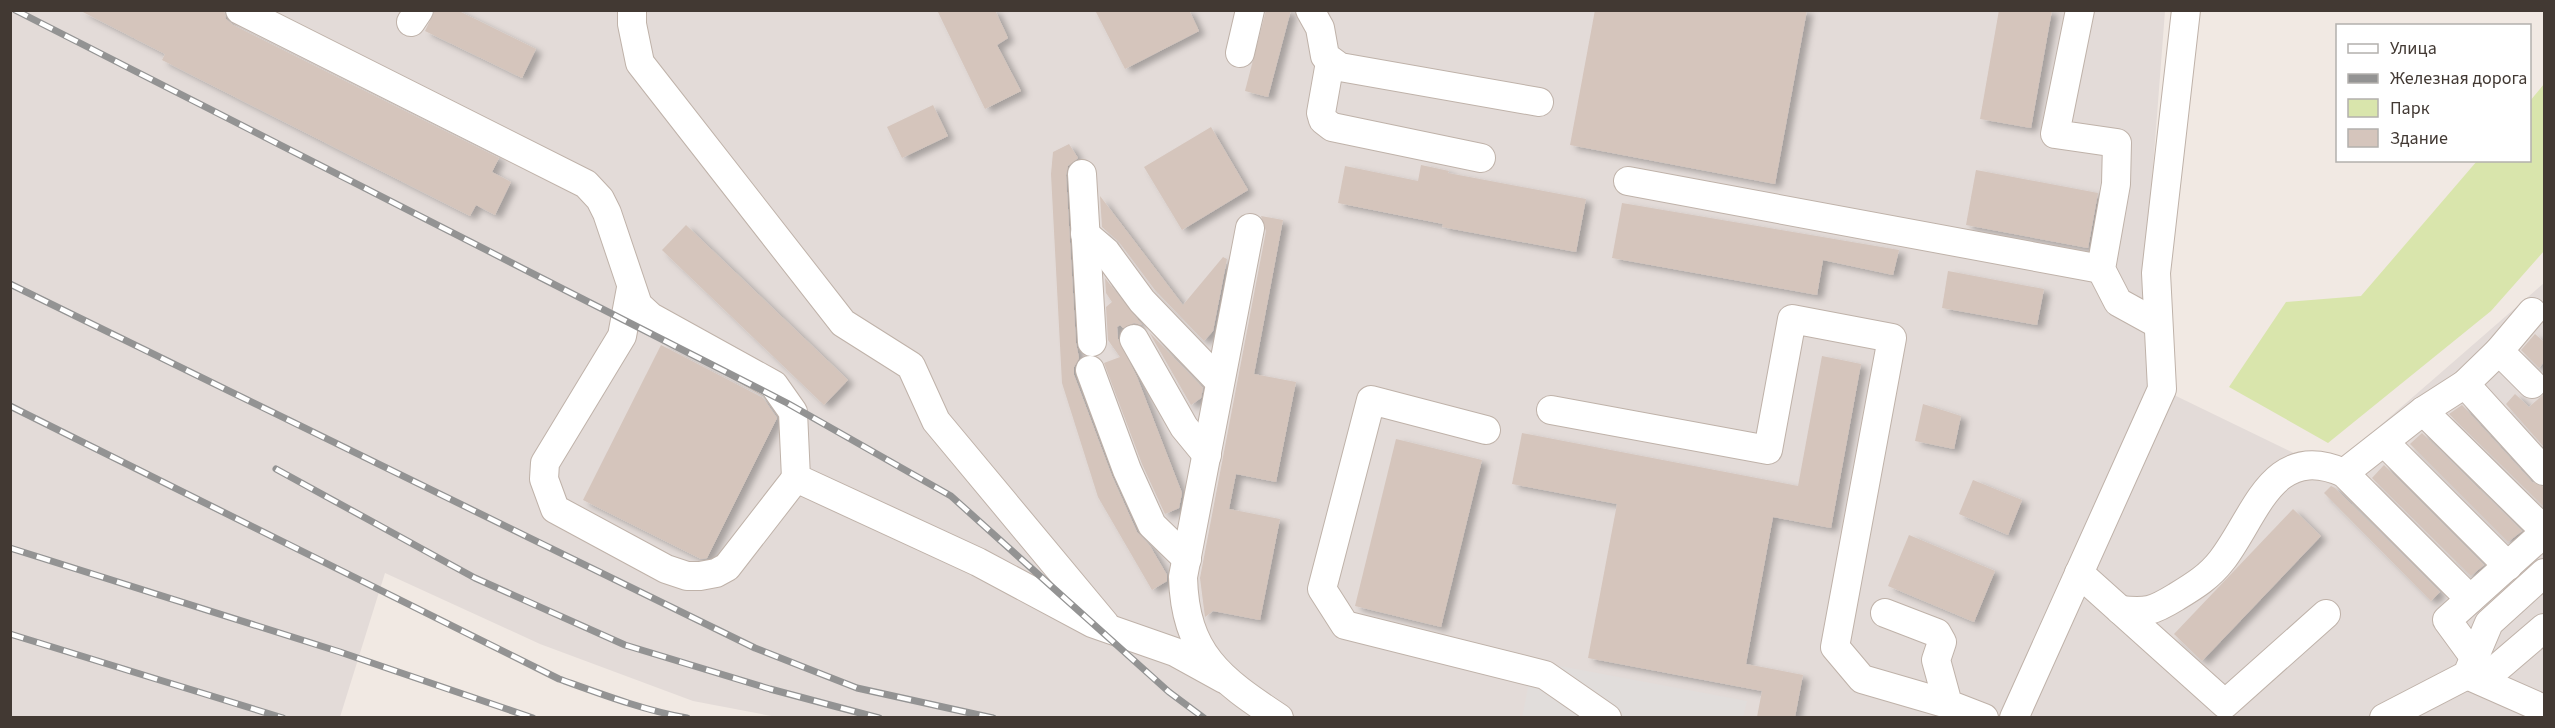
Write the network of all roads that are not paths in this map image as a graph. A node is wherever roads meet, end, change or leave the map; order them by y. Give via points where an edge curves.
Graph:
1 (240, 10) edge
2 (632, 10) edge
3 (1250, 10) edge
4 (1310, 10) edge
5 (2080, 10) edge
6 (2186, 10) edge
7 (1240, 53) dead end
8 (1330, 62) junction
9 (1539, 102) dead end
10 (1481, 158) dead end
11 (1083, 174) dead end
12 (1628, 181) dead end
13 (1250, 228) dead end
14 (1085, 234) junction
15 (2101, 269) junction
16 (632, 288) junction
17 (2532, 312) dead end
18 (2158, 324) junction
19 (1134, 339) dead end
20 (2499, 351) junction
21 (1220, 381) junction
22 (2465, 384) junction
23 (2532, 384) dead end
24 (1551, 410) dead end
25 (2423, 411) junction
26 (1486, 430) dead end
27 (2385, 442) junction
28 (1207, 454) junction
29 (2544, 471) edge
30 (2344, 472) junction
31 (796, 478) junction
32 (2544, 531) edge
33 (2508, 566) junction
34 (1185, 568) junction
35 (2079, 573) junction
36 (2544, 573) edge
37 (2470, 599) junction
38 (2120, 610) junction
39 (1885, 613) dead end
40 (2326, 614) dead end
41 (1108, 628) junction
42 (2544, 628) edge
43 (2474, 671) junction
44 (1224, 679) junction
45 (1948, 704) junction
46 (2544, 709) edge
47 (2216, 711) edge
48 (2022, 713) edge
49 (1279, 717) edge
50 (1607, 717) edge
51 (1984, 717) edge
52 (2384, 717) edge

1 - 16 street via 586,184 607,213
2 - 41 street via 640,63 843,323 911,366 936,421
3 - 7 street
4 - 8 street
5 - 15 street via 2055,134 2116,143 2116,184
6 - 18 street via 2156,273
8 - 9 street via 1370,74
8 - 10 street via 1321,113 1332,127
11 - 14 street
12 - 15 street
13 - 21 street
14 - 21 street via 1106,252 1142,301
14 - 34 street via 1091,356 1127,470 1152,525
15 - 18 street via 2118,302
16 - 31 street via 638,305 651,317 774,385 793,412
16 - 31 street via 622,336 545,463 544,479 555,509 666,569 700,576 727,567
17 - 20 street
18 - 35 street via 2162,389
19 - 28 street via 1184,427
20 - 22 street
20 - 23 street
21 - 28 street
22 - 25 street
22 - 29 street
24 - 45 street via 1768,450 1792,319 1892,338 1835,648 1862,679
25 - 27 street
25 - 32 street
26 - 50 street via 1371,399 1322,589 1345,625 1545,675
27 - 30 street
27 - 33 street
28 - 34 street
30 - 37 street
30 - 38 street via 2324,464 2284,472 2271,482 2224,558 2207,578 2145,613
31 - 41 street via 978,562 1050,602
32 - 33 street
33 - 37 street
34 - 44 street via 1184,607 1188,625 1203,654
35 - 38 street
35 - 48 street
36 - 43 street via 2489,623
37 - 43 street via 2447,620
38 - 47 street
39 - 45 street via 1940,637 1936,660
40 - 47 street
41 - 44 street via 1175,652
42 - 43 street
43 - 46 street
43 - 52 street
44 - 49 street
45 - 51 street

